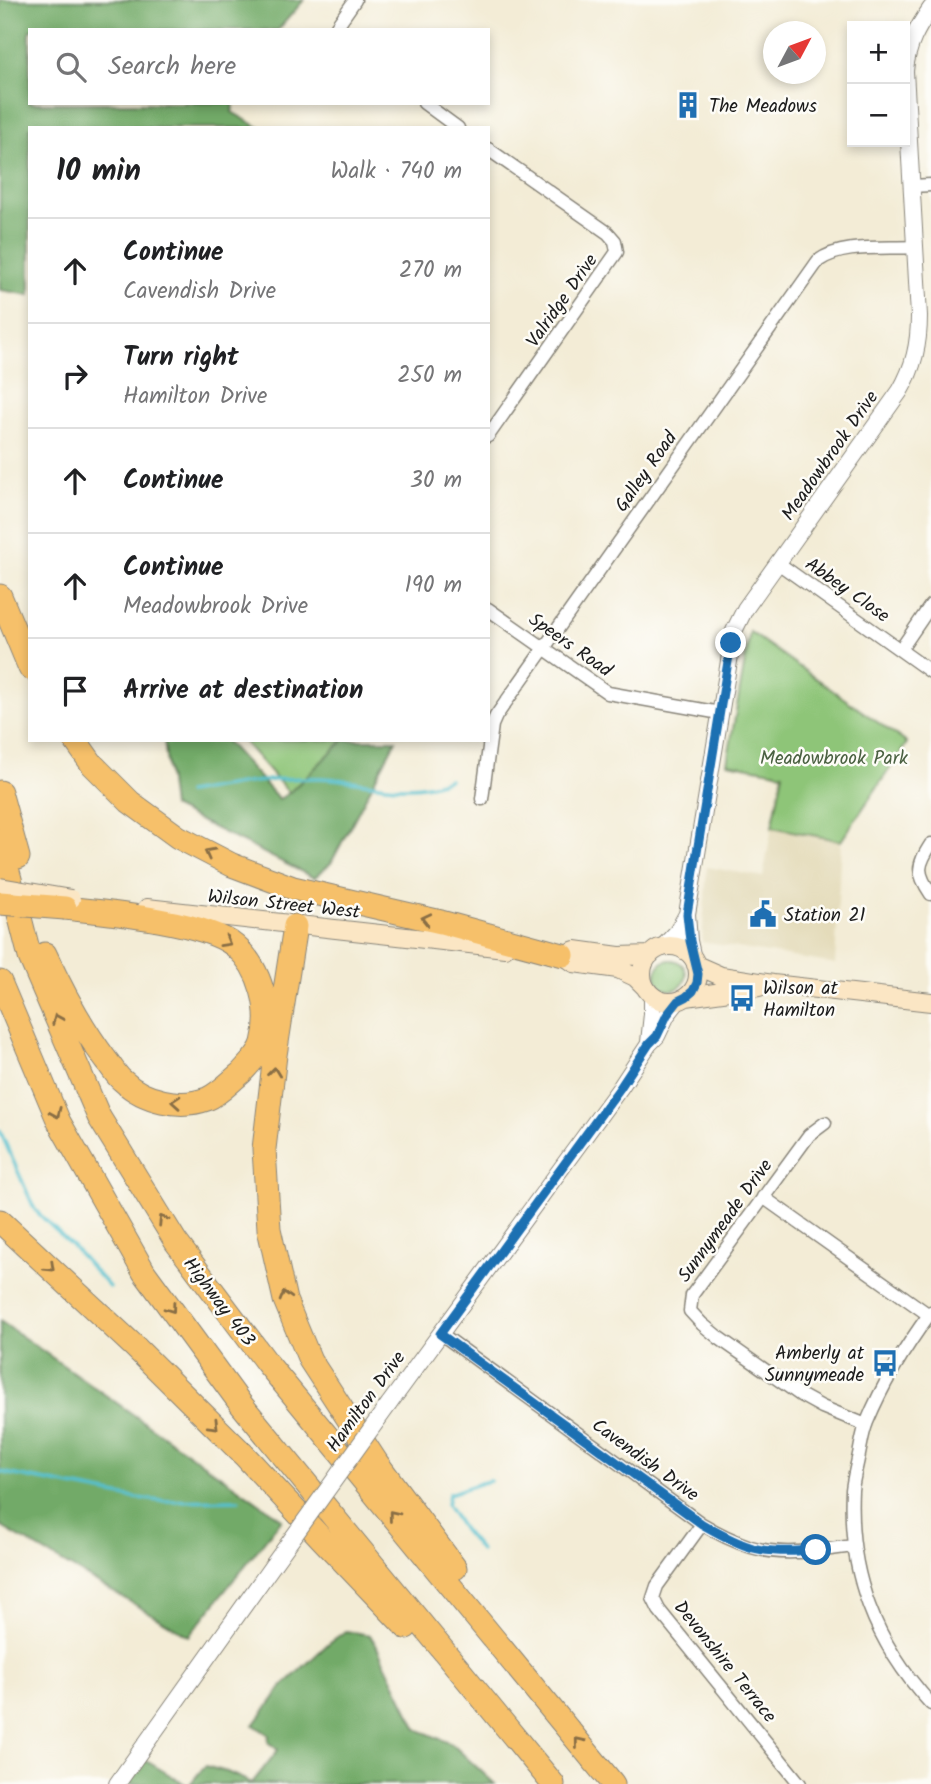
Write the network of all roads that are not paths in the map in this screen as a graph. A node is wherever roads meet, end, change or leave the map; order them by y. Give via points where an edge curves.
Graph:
1 (355, 0) edge
2 (931, 8) edge
3 (336, 28) edge
4 (427, 105) edge
5 (455, 126) edge
6 (490, 153) edge
7 (931, 185) edge
8 (912, 186) junction
9 (915, 247) junction
10 (490, 433) edge
11 (778, 563) junction
12 (0, 596) edge
13 (931, 605) edge
14 (490, 611) edge
15 (543, 648) junction
16 (901, 649) junction
17 (28, 665) edge
18 (931, 671) edge
19 (720, 713) junction
20 (490, 740) edge
21 (76, 742) edge
22 (490, 742) edge
23 (0, 792) edge
24 (482, 799) dead end
25 (0, 840) edge
26 (931, 844) edge
27 (0, 887) edge
28 (931, 894) edge
29 (0, 903) edge
30 (68, 903) junction
31 (687, 914) junction
32 (295, 926) junction
33 (656, 951) junction
34 (563, 955) junction
35 (695, 962) junction
36 (0, 982) edge
37 (773, 984) junction
38 (649, 992) junction
39 (682, 999) junction
40 (931, 1002) edge
41 (649, 1044) junction
42 (825, 1123) dead end
43 (763, 1197) junction
44 (0, 1221) edge
45 (930, 1313) edge
46 (440, 1334) junction
47 (866, 1424) junction
48 (702, 1524) junction
49 (853, 1546) junction
50 (545, 1700) junction
51 (931, 1704) edge
52 (521, 1746) junction
53 (117, 1784) edge
54 (553, 1784) edge
55 (613, 1784) edge
56 (800, 1784) edge

1 - 3 street
2 - 8 street, Meadowbrook Drive via 913,36 906,60
4 - 5 street
6 - 10 street, Valridge Drive via 608,233 617,252
7 - 8 street
8 - 9 street, Meadowbrook Drive
9 - 11 street, Meadowbrook Drive via 919,333 910,372
9 - 15 street, Galley Road via 839,251 818,261
11 - 16 street, Abbey Close
11 - 19 street, Meadowbrook Drive via 734,631
12 - 17 highway
13 - 16 street
14 - 15 street, Speers Road
15 - 19 street, Speers Road via 614,696
15 - 20 street, Galley Road via 496,716
16 - 18 street, Abbey Close
19 - 31 street, Meadowbrook Drive
34 -> 21 highway via 293,888 232,865 178,837 130,802
22 - 24 street, Galley Road
30 -> 23 highway via 176,924 233,944 252,963 263,994 262,1045 248,1066 208,1099 183,1104 147,1098 122,1081 75,1012 42,948
50 -> 25 highway, Highway 403 via 267,1363 176,1242 99,1117 30,957
26 - 28 street via 920,861 921,880
27 - 30 main road, Wilson Street West, bridge
29 - 30 highway, bridge
30 - 32 main road, Wilson Street West
31 - 33 street, Meadowbrook Drive via 677,932
31 - 35 street, Meadowbrook Drive
32 - 34 main road, Wilson Street West
50 -> 32 highway via 310,1360 285,1300 269,1229 264,1149
33 - 34 main road, Wilson Street West via 619,956 575,950
33 - 35 main road via 680,948
33 - 38 main road via 643,971
34 - 38 main road, Wilson Street West via 574,963 618,969 635,977
35 - 37 main road via 721,976
35 - 39 main road via 697,983
36 -> 52 highway via 59,1122 144,1272 240,1403
37 - 39 main road
37 - 40 main road
38 - 39 main road via 669,1002
38 - 41 street, Hamilton Drive
39 - 41 street, Hamilton Drive
41 - 46 street, Hamilton Drive
42 - 43 street, Sunnymeade Drive via 809,1135
43 - 45 street
43 - 47 street, Sunnymeade Drive via 692,1295 690,1311 719,1338 802,1396
44 -> 52 highway via 244,1455
45 - 47 street via 895,1364
46 - 48 street, Cavendish Drive
46 - 53 street, Hamilton Drive, bridge
47 - 49 street via 852,1488
48 - 49 street, Cavendish Drive via 753,1548 781,1552
48 - 56 street, Devonshire Terrace via 653,1598
49 - 51 street via 858,1574 888,1649
55 -> 50 highway
52 - 54 highway

